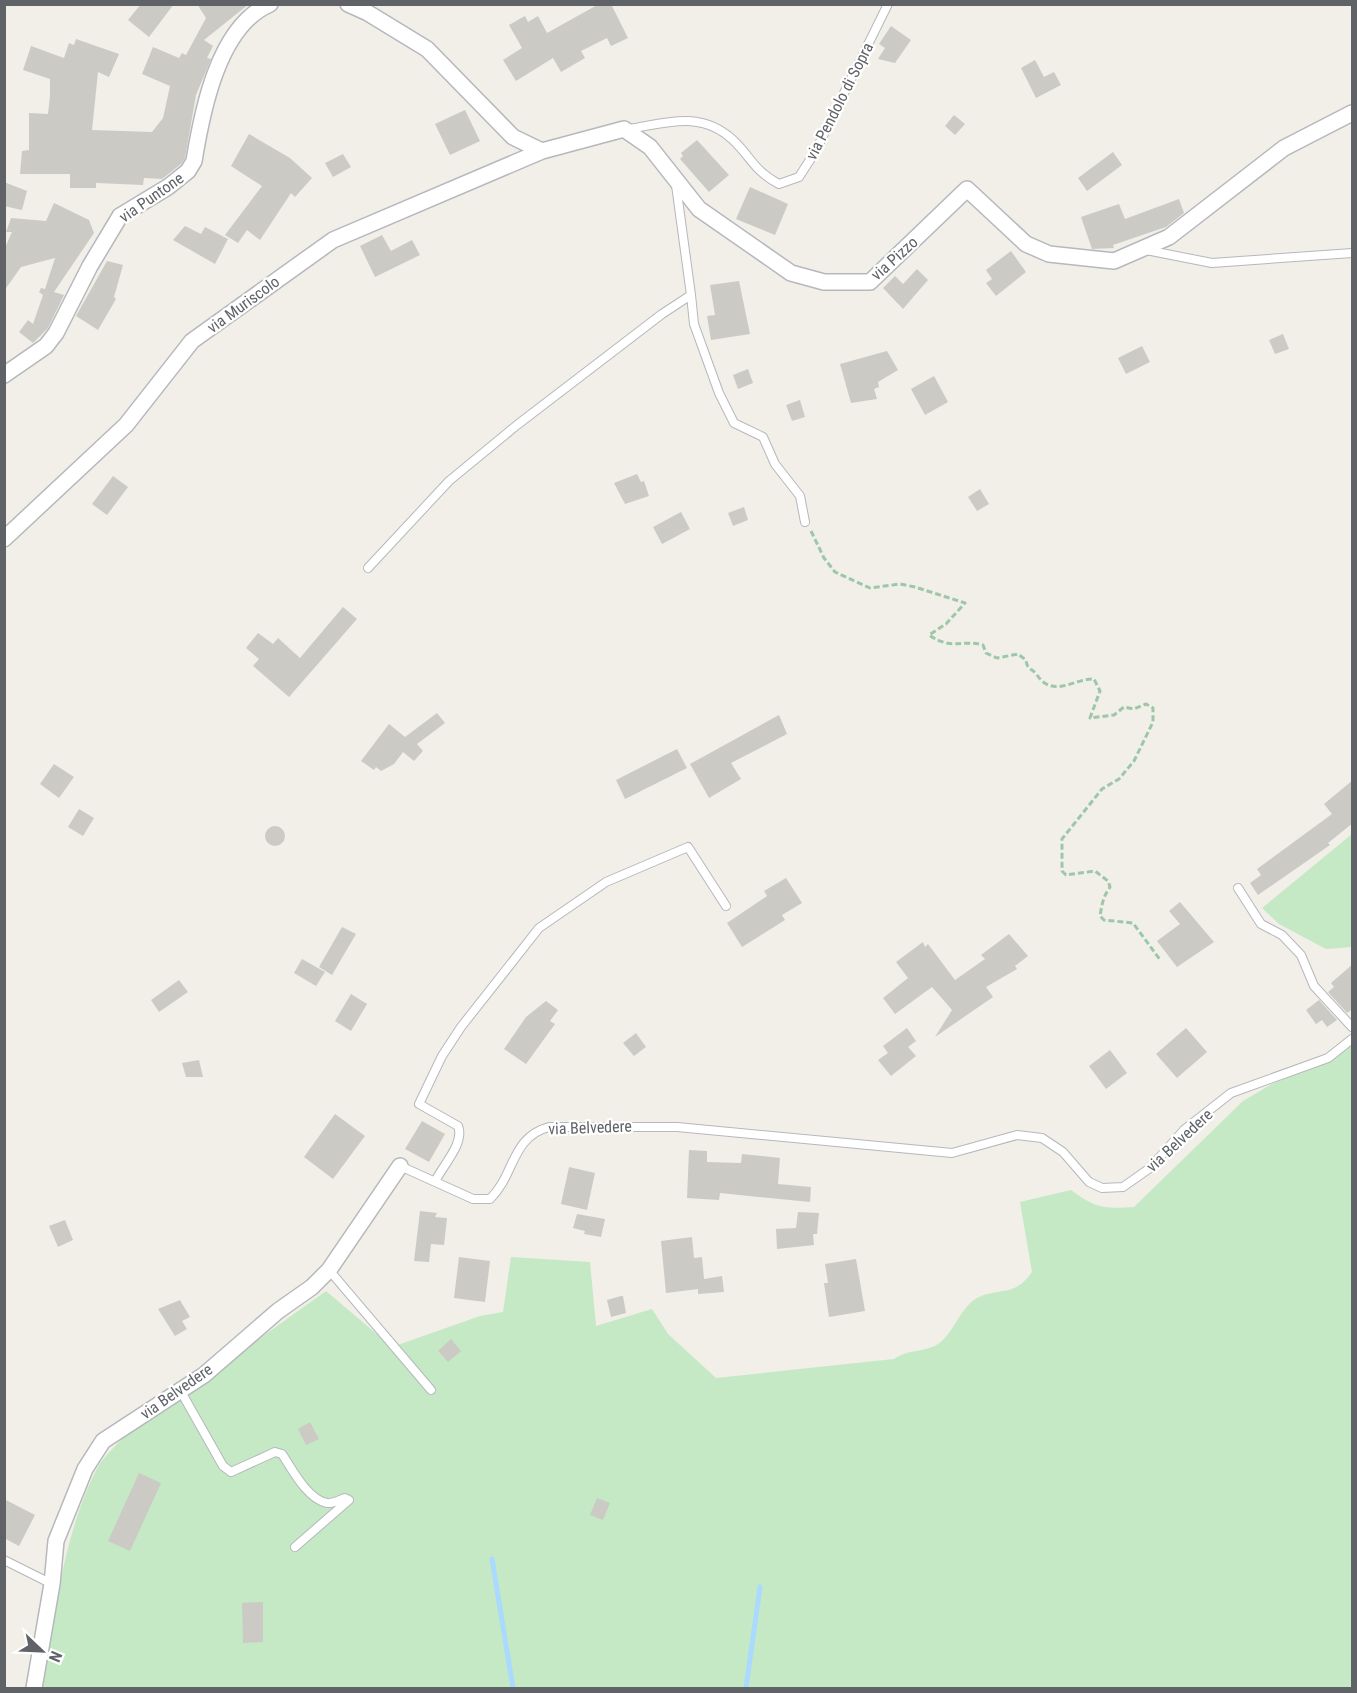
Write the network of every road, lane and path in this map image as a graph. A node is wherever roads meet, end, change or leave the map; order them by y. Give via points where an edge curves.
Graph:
1 (270, 4) edge
2 (348, 4) edge
3 (888, 4) edge
4 (1353, 113) edge
5 (624, 129) junction
6 (542, 151) junction
7 (675, 177) junction
8 (1141, 249) junction
9 (1353, 253) edge
10 (691, 295) junction
11 (4, 375) edge
12 (805, 522) joint
13 (4, 539) edge
14 (368, 568) dead end
15 (1238, 888) dead end
16 (726, 906) dead end
17 (1161, 961) dead end
18 (1353, 1028) edge
19 (1353, 1039) edge
20 (400, 1166) joint
21 (436, 1180) junction
22 (329, 1270) junction
23 (180, 1390) junction
24 (431, 1390) dead end
25 (295, 1547) dead end
26 (4, 1560) edge
27 (52, 1584) junction
28 (34, 1689) edge

1 - 11 street, via Puntone via 259,9 238,30 220,63 188,171 120,216 56,333 46,346
2 - 6 street via 427,49 513,137
3 - 5 lane, via Pendolo di Sopra via 799,177 779,184 760,174 732,139 705,121
4 - 8 street, via Pizzo via 1284,148 1169,237
5 - 6 street
5 - 7 street, via Pizzo via 650,147
6 - 13 street, via Muriscolo via 333,240 192,341 126,425
7 - 8 street, via Pizzo via 699,209 757,250 791,273 824,282 870,282 967,189 1026,244 1049,254 1114,261
7 - 10 lane
8 - 9 lane via 1212,263
10 - 12 lane via 694,324 718,393 734,423 763,437 775,464 800,496
10 - 14 lane via 449,481
12 - 17 path via 836,572 870,588 900,584 965,603 946,624 929,635 936,639 957,645 974,642 997,658 1018,654 1026,660 1027,668 1049,685 1066,686 1094,679 1100,691 1090,718 1114,715 1124,707 1134,709 1146,704 1153,708 1153,722 1134,761 1119,779 1102,789 1062,839 1060,849 1066,875 1095,871 1108,881 1110,887 1102,898 1100,916 1104,920 1133,923
15 - 18 lane via 1261,924 1282,935 1301,955 1314,986
16 - 21 lane via 688,847 606,882 539,928 461,1027 419,1104 458,1126 460,1132
19 - 21 lane, via Belvedere via 1329,1058 1231,1092 1184,1130 1150,1168 1123,1187 1102,1188 1089,1182 1063,1152 1042,1138 1017,1135 952,1153 620,1125 549,1126 535,1130 525,1138 499,1190 490,1199 473,1199
20 - 21 lane, via Belvedere
20 - 22 street, via Belvedere
22 - 23 street, via Belvedere via 204,1375
22 - 24 lane
23 - 25 lane via 223,1466 231,1472 275,1452 282,1454 321,1501 330,1504 349,1500
23 - 27 street, via Belvedere via 103,1441 85,1469 56,1541
26 - 27 lane
27 - 28 street, via Belvedere

